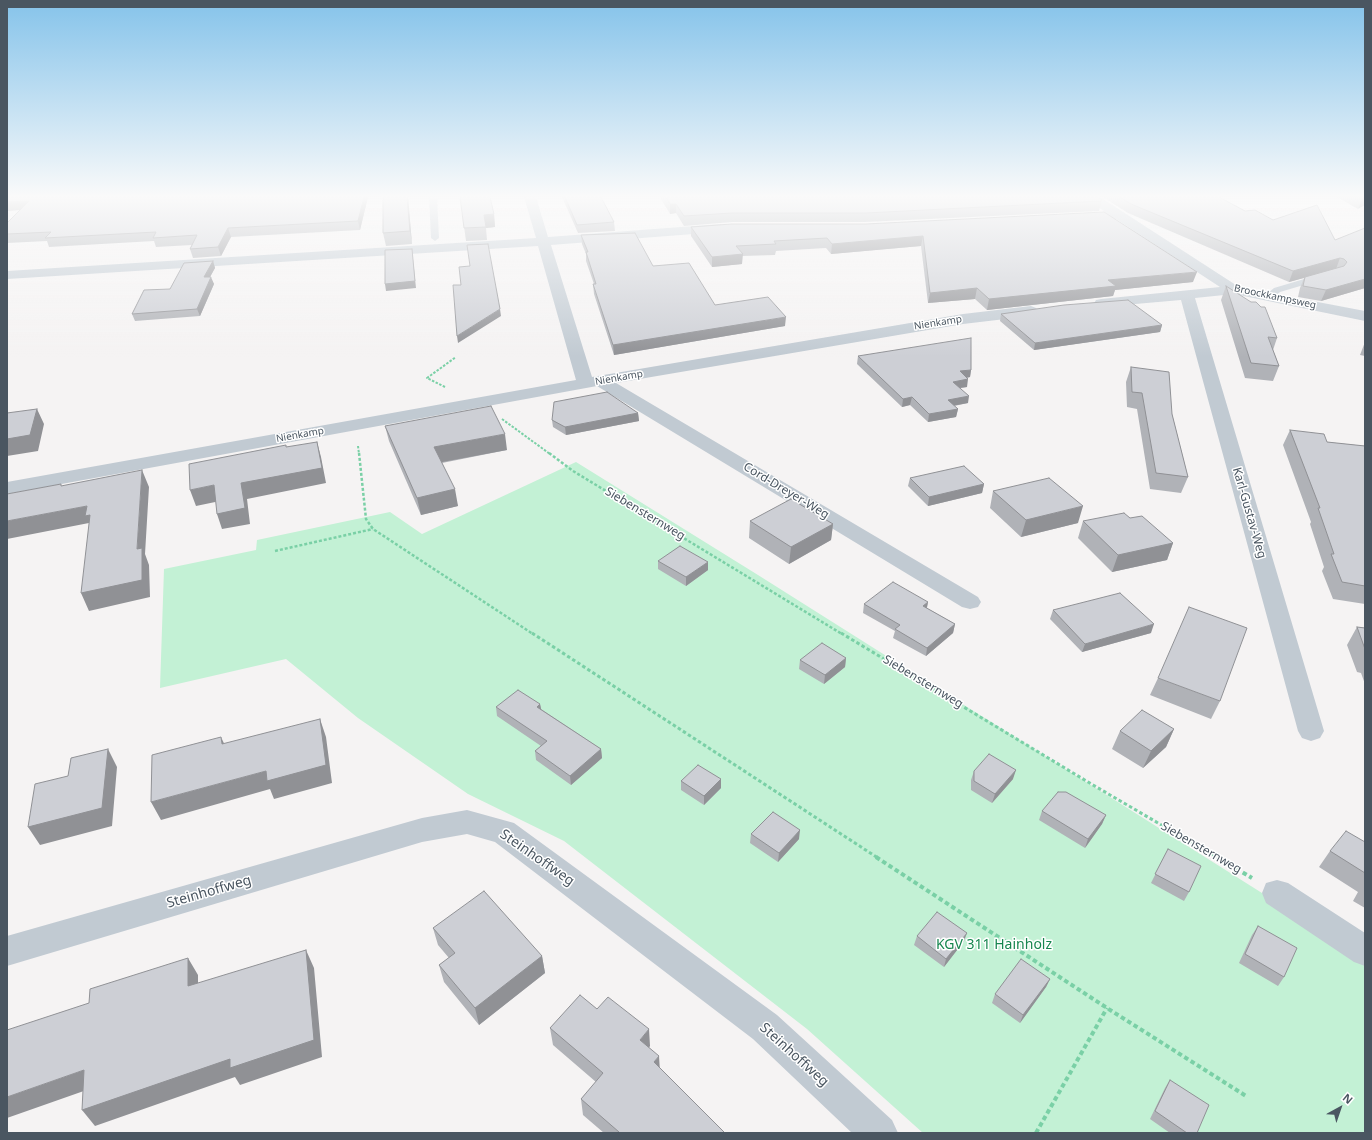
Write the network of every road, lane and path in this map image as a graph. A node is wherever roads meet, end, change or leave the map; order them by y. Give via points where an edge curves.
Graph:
1 (340, 250) edge
2 (546, 250) edge
3 (1172, 250) edge
4 (7, 275) edge
5 (1328, 275) edge
6 (1234, 290) junction
7 (1187, 295) junction
8 (1268, 297) junction
9 (1086, 305) edge
10 (1047, 309) edge
11 (1363, 314) edge
12 (456, 357) dead end
13 (593, 382) junction
14 (482, 403) junction
15 (356, 425) junction
16 (7, 488) edge
17 (373, 529) junction
18 (275, 551) dead end
19 (970, 602) dead end
20 (1311, 731) dead end
21 (1277, 893) joint
22 (7, 951) edge
23 (1365, 951) edge
24 (1107, 1008) junction
25 (1246, 1096) dead end
26 (879, 1133) edge
27 (1036, 1133) edge

1 - 4 street
2 - 13 street
3 - 6 street, Broockkampsweg
5 - 8 lane via 1277,290
6 - 7 street
6 - 8 street, Broockkampsweg
7 - 9 street
7 - 20 street, Karl-Gustav-Weg
8 - 11 street, Broockkampsweg
10 - 13 street, Nienkamp via 963,319
12 - 14 path via 428,378
13 - 14 street, Nienkamp
13 - 19 street, Cord-Dreyer-Weg
14 - 15 street, Nienkamp
14 - 21 path, Siebensternweg via 573,471
15 - 16 street, Nienkamp
15 - 17 path via 366,519
17 - 18 path
17 - 24 path
21 - 23 street
22 - 26 street, Steinhoffweg via 422,830 467,822 504,832 765,1027
24 - 25 path
24 - 27 path

